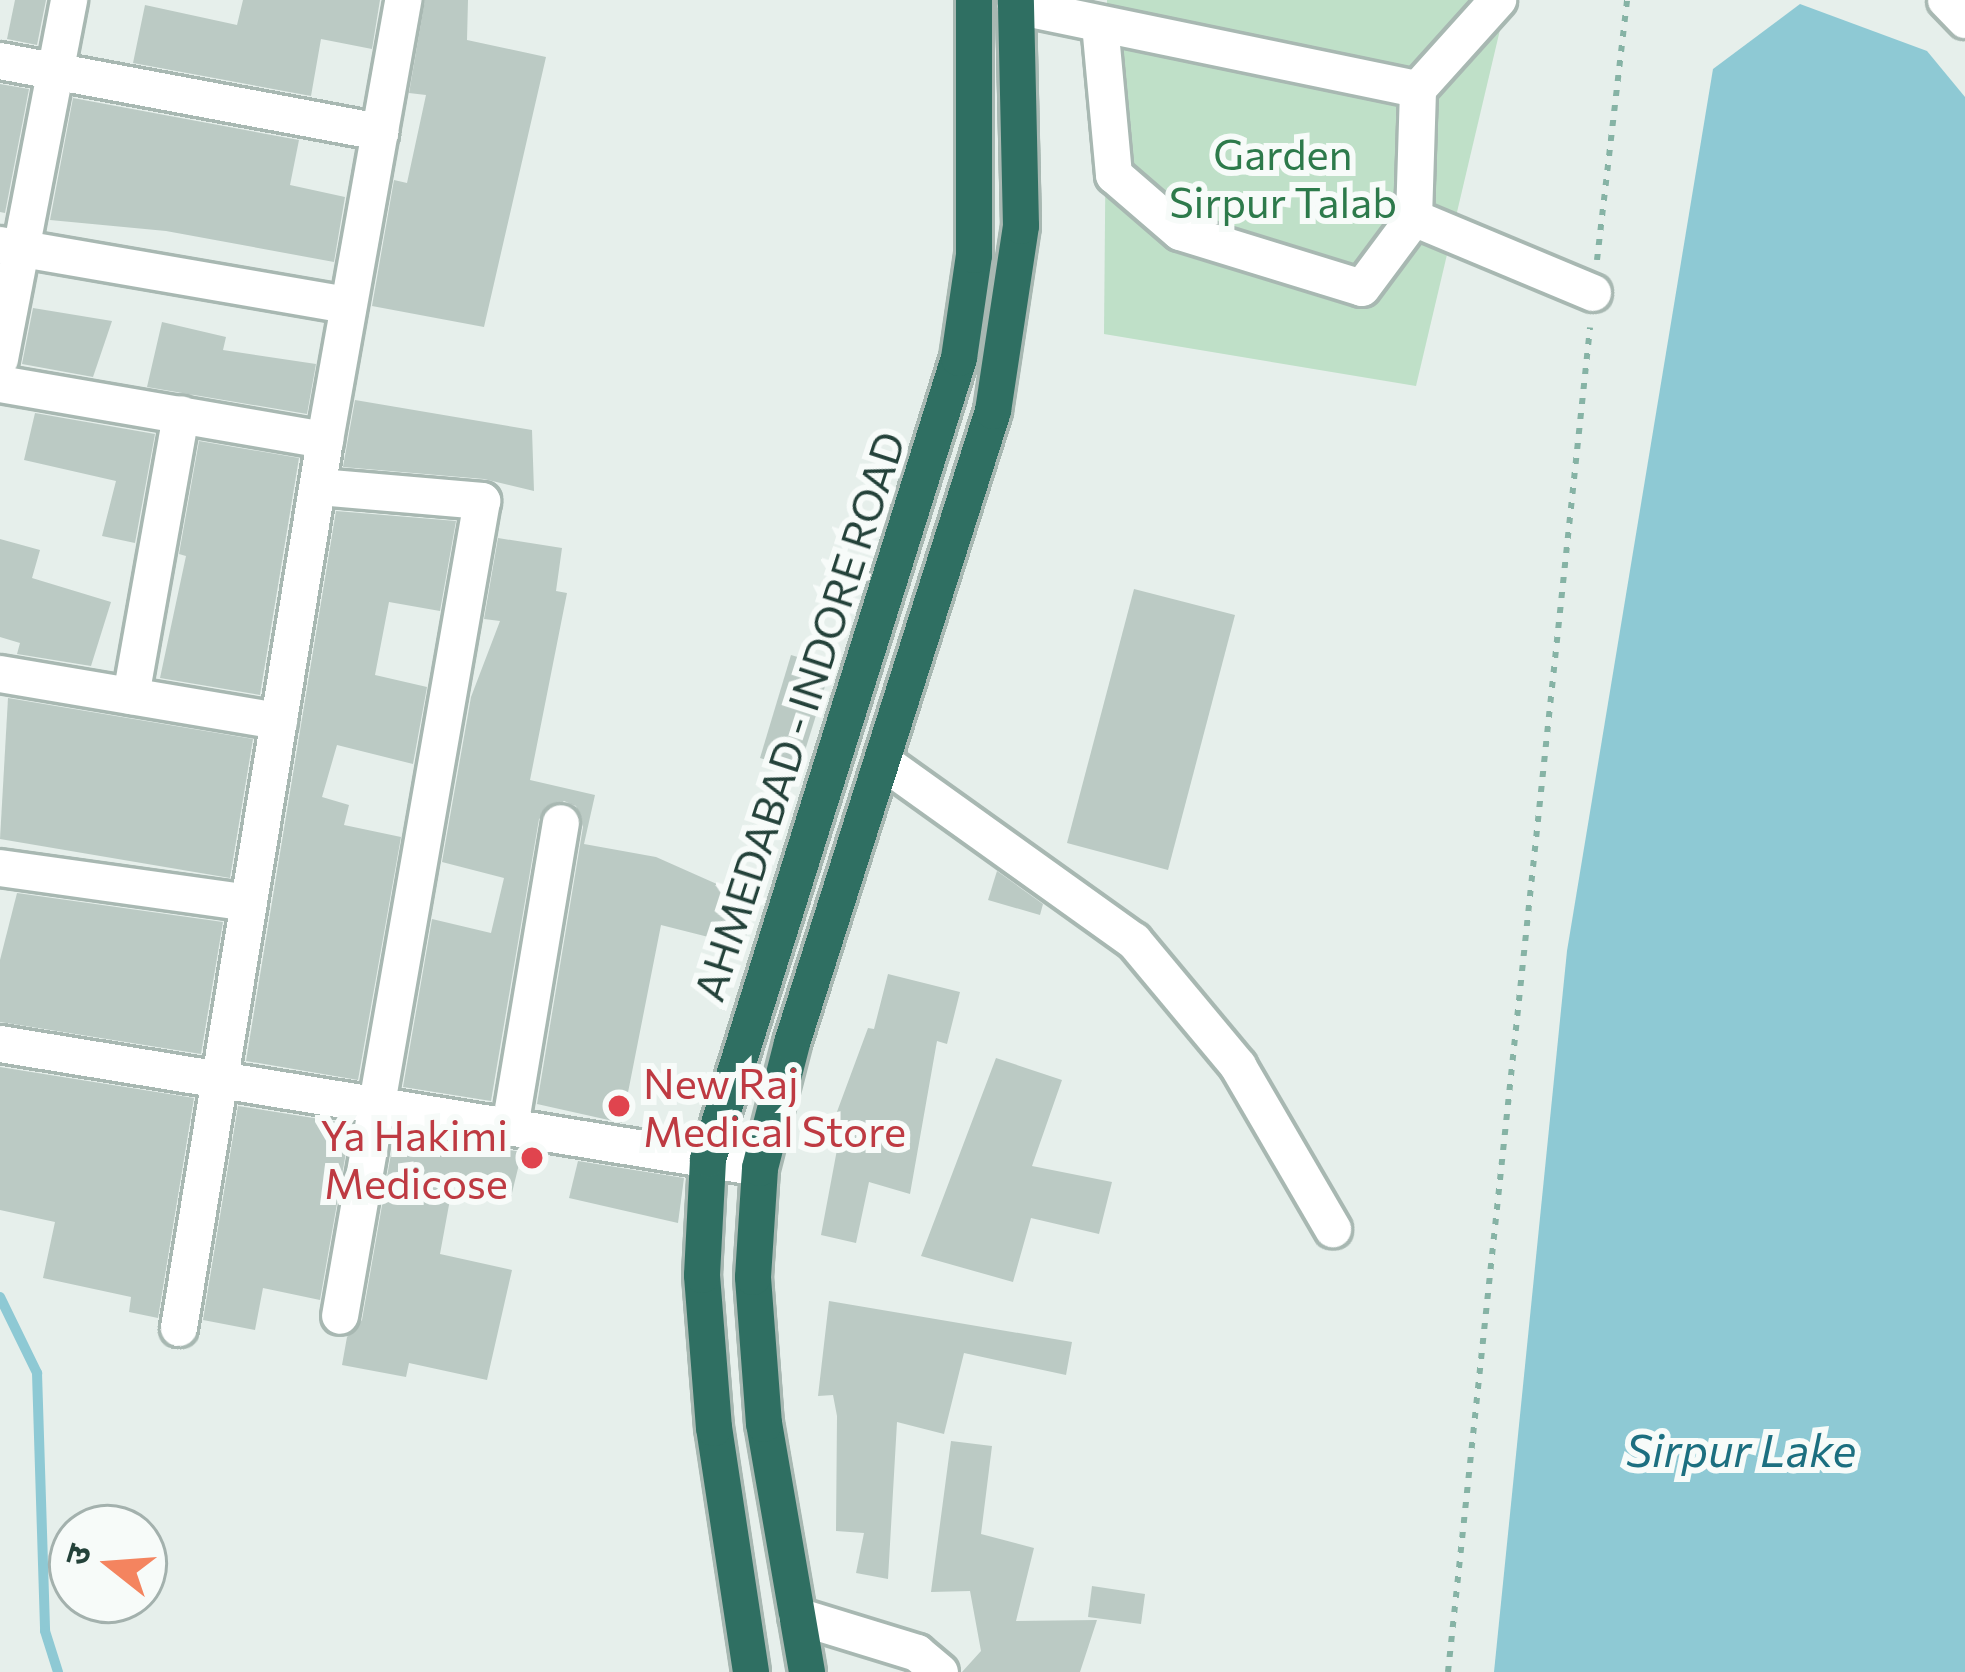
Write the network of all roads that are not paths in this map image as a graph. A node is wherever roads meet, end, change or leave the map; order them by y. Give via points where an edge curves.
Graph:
1 (69, 0) edge
2 (404, 0) edge
3 (974, 0) edge
4 (1498, 0) edge
5 (1946, 0) edge
6 (1016, 3) edge
7 (1965, 20) edge
8 (1100, 24) junction
9 (0, 62) edge
10 (56, 70) junction
11 (1418, 89) junction
12 (380, 133) junction
13 (1414, 218) junction
14 (9, 247) edge
15 (1593, 293) road end
16 (348, 305) junction
17 (0, 358) edge
18 (0, 384) edge
19 (181, 414) junction
20 (325, 440) junction
21 (319, 487) junction
22 (0, 674) edge
23 (131, 696) junction
24 (279, 721) junction
25 (885, 763) junction
26 (560, 823) dead end
27 (0, 868) edge
28 (249, 903) junction
29 (0, 1044) edge
30 (224, 1076) junction
31 (381, 1105) junction
32 (510, 1127) junction
33 (708, 1159) junction
34 (760, 1168) junction
35 (1333, 1228) dead end
36 (340, 1316) dead end
37 (179, 1328) dead end
38 (797, 1616) junction
39 (751, 1672) edge
40 (807, 1672) edge
41 (940, 1672) edge

1 - 10 street
2 - 12 street
3 - 33 highway, AHMEDABAD - INDORE ROAD via 974,255 959,358
4 - 11 street
5 - 7 street
6 - 8 street
6 - 25 highway via 1015,298 992,411
8 - 11 street
8 - 13 street via 1114,176 1180,232 1362,288
9 - 10 street
10 - 12 street
10 - 14 street
11 - 13 street
12 - 16 street
13 - 15 street
14 - 16 street
14 - 17 street
16 - 20 street
18 - 19 street
19 - 20 street
19 - 23 street
20 - 21 street
21 - 24 street
21 - 31 street via 482,501
22 - 23 street
23 - 24 street
24 - 28 street
25 - 34 highway via 792,1043
25 - 35 street via 1134,941 1238,1066
26 - 32 street
27 - 28 street
28 - 30 street
29 - 30 street
30 - 31 street
30 - 37 street
31 - 32 street
31 - 36 street
32 - 33 street
33 - 34 street
33 - 39 highway, AHMEDABAD - INDORE ROAD via 703,1275 714,1428
34 - 38 highway via 753,1277 764,1424
38 - 40 highway
38 - 41 street via 917,1653

